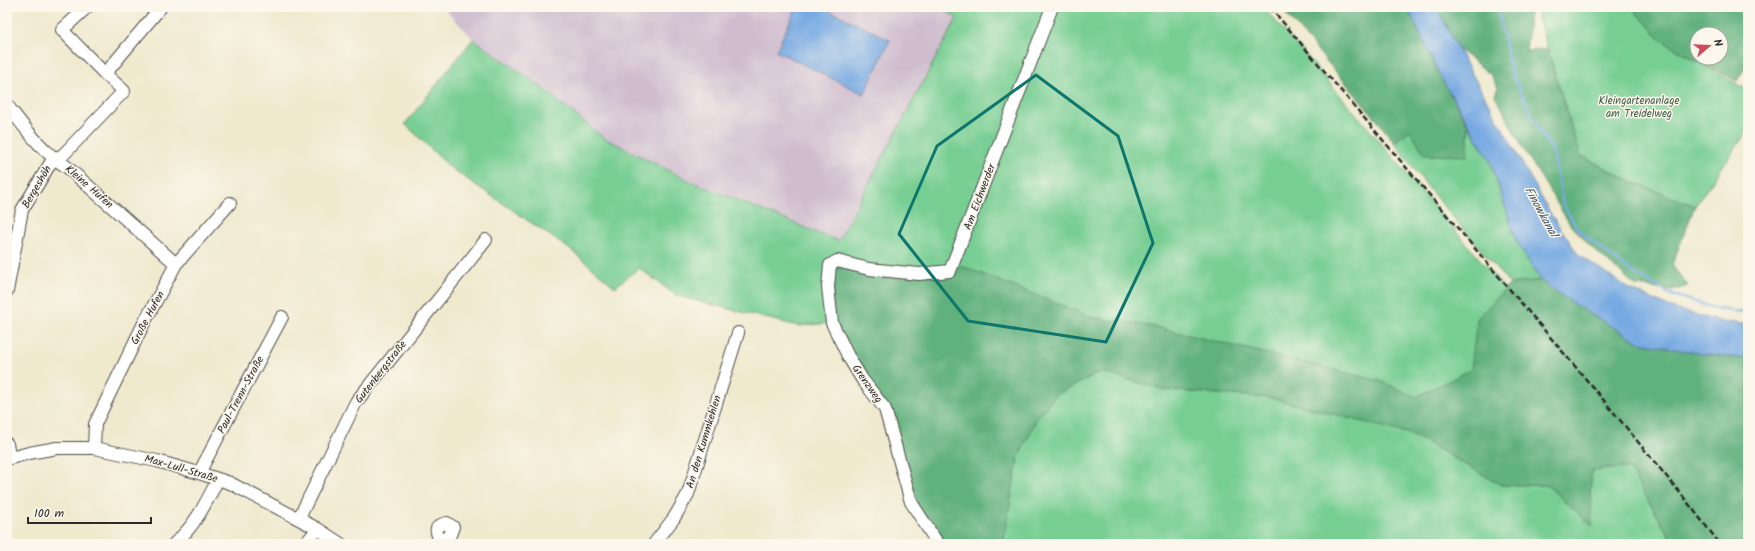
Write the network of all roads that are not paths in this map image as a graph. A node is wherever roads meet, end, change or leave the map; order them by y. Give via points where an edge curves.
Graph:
1 (87, 7) edge
2 (161, 7) edge
3 (1052, 7) edge
4 (105, 74) junction
5 (7, 105) edge
6 (53, 159) junction
7 (230, 204) dead end
8 (486, 240) dead end
9 (176, 264) junction
10 (830, 265) joint
11 (7, 291) edge
12 (282, 317) dead end
13 (738, 333) dead end
14 (7, 444) edge
15 (94, 448) junction
16 (8, 459) edge
17 (199, 473) junction
18 (218, 479) junction
19 (299, 518) junction
20 (318, 529) junction
21 (174, 544) edge
22 (306, 544) edge
23 (341, 544) edge
24 (654, 544) edge
25 (938, 544) edge

1 - 4 street, Bergeshöh via 62,30
2 - 4 street
3 - 10 street, Am Eichwerder via 950,271 919,274 837,261
4 - 6 street, Bergeshöh via 124,91 63,155
5 - 6 street, Kleine Hufen
6 - 9 street, Kleine Hufen via 67,168
6 - 11 street, Bergeshöh via 22,210
7 - 9 street, Große Hufen
8 - 19 street, Gutenbergstraße via 356,402
9 - 15 street, Große Hufen via 95,424
10 - 25 street, Grenzweg via 828,287 832,323 862,379 885,409 911,502
12 - 17 street, Paul-Trenn-Straße
13 - 24 street, An den Kummkehlen via 688,494
14 - 16 street
15 - 16 street, Max-Lull-Straße via 57,448
15 - 17 street, Max-Lull-Straße
17 - 18 street, Max-Lull-Straße
18 - 19 street, Max-Lull-Straße
18 - 21 street via 197,520
19 - 20 street, Max-Lull-Straße
20 - 22 street
20 - 23 street, Max-Lull-Straße

